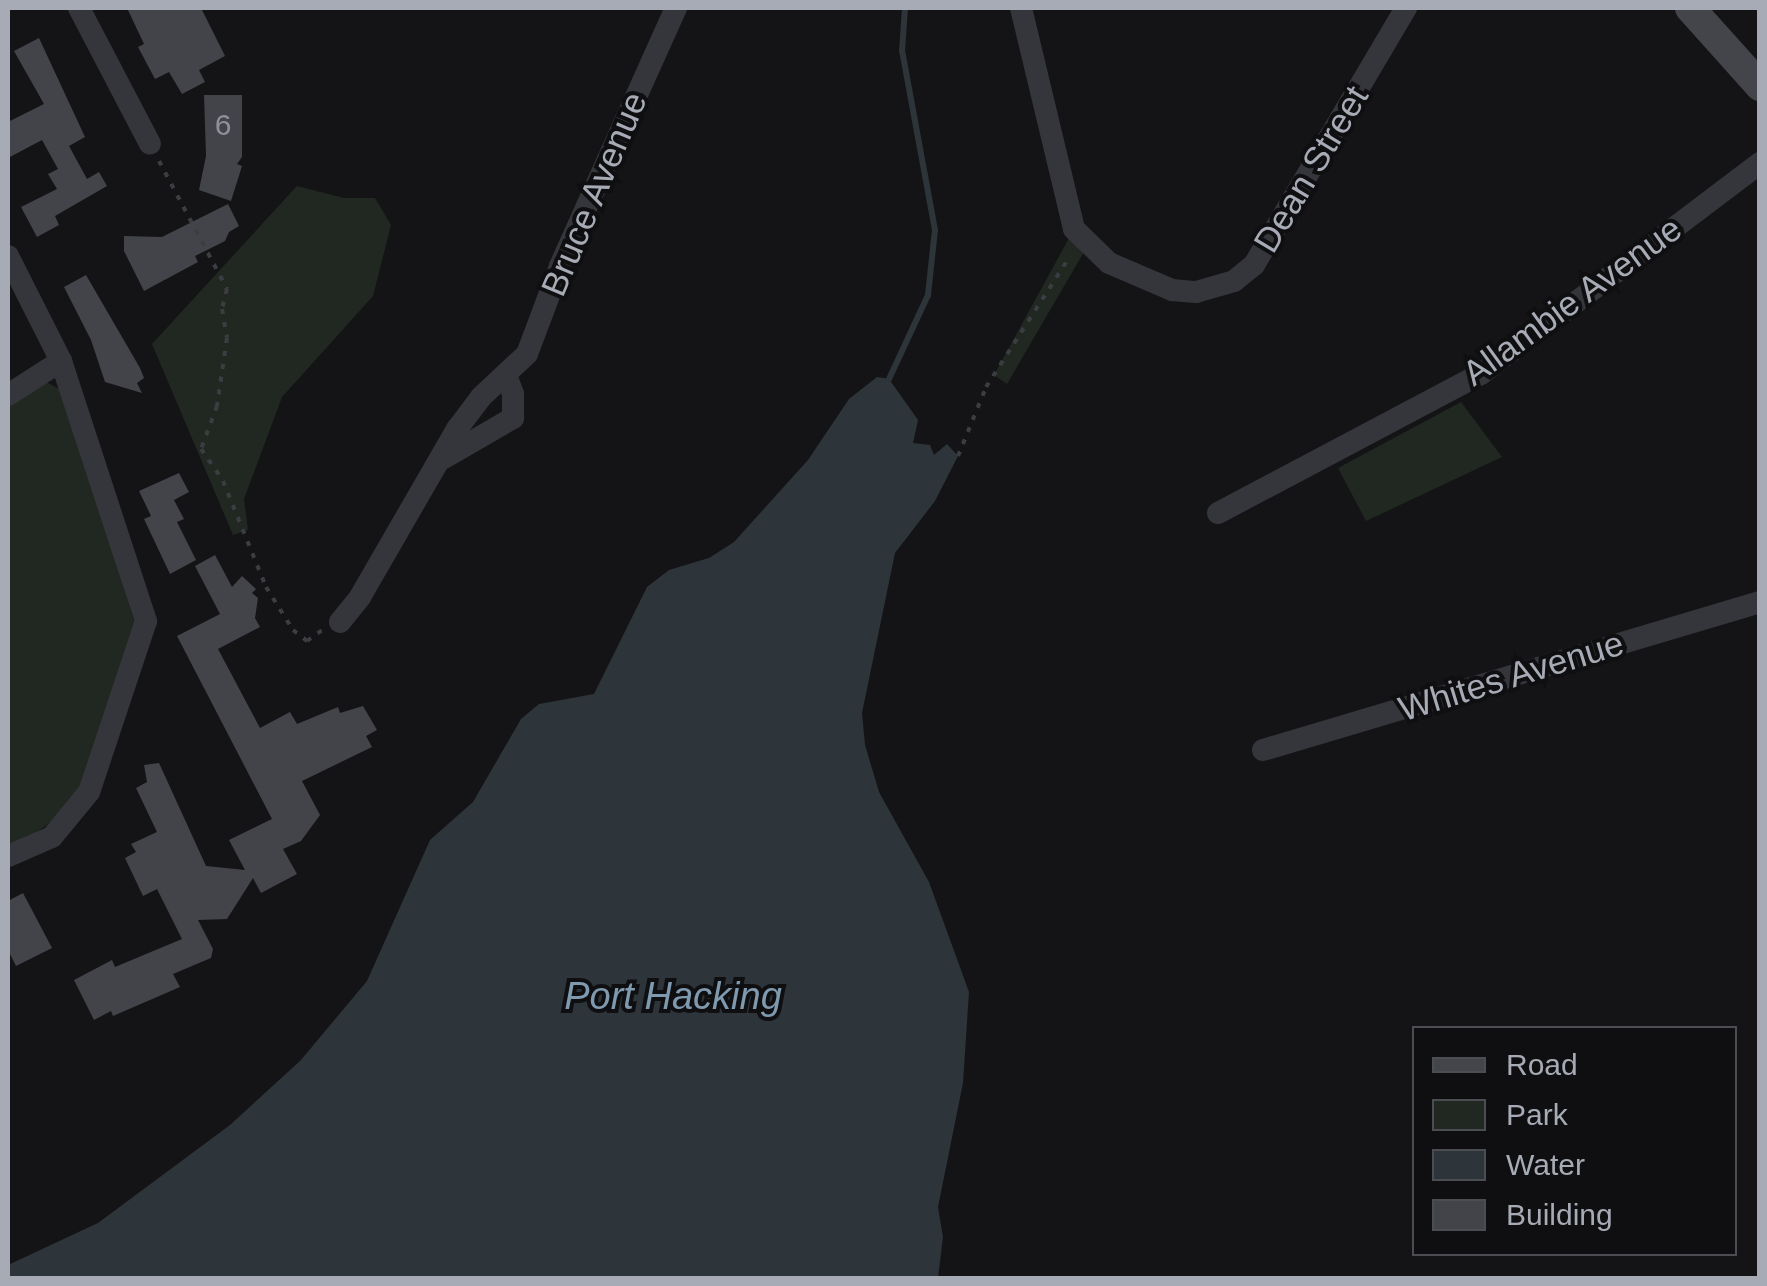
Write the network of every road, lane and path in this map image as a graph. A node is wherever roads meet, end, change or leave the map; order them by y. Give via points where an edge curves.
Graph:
1 (79, 8) edge
2 (676, 8) edge
3 (1021, 8) edge
4 (1406, 8) edge
5 (1690, 8) edge
6 (1760, 86) edge
7 (150, 144) joint
8 (1760, 164) edge
9 (1082, 238) junction
10 (8, 256) edge
11 (61, 361) junction
12 (506, 375) junction
13 (8, 395) edge
14 (958, 456) dead end
15 (437, 464) junction
16 (1218, 513) dead end
17 (1760, 602) edge
18 (340, 622) joint
19 (1262, 750) dead end
20 (8, 856) edge

1 - 7 street
2 - 12 street, Bruce Avenue via 527,354
3 - 9 street, Dean Street via 1067,214
4 - 9 street, Dean Street via 1274,238 1234,281 1196,292 1172,290 1110,263
5 - 6 street
7 - 18 path via 227,288 222,309 228,338 202,449 293,630 307,642
8 - 16 street, Allambie Avenue via 1481,374
9 - 14 path via 986,387
10 - 11 street
11 - 13 street
11 - 20 street via 146,621 90,792 52,837
12 - 15 street, Bruce Avenue via 481,397
12 - 15 street, Bruce Avenue via 514,418
15 - 18 street, Bruce Avenue
17 - 19 street, Whites Avenue

